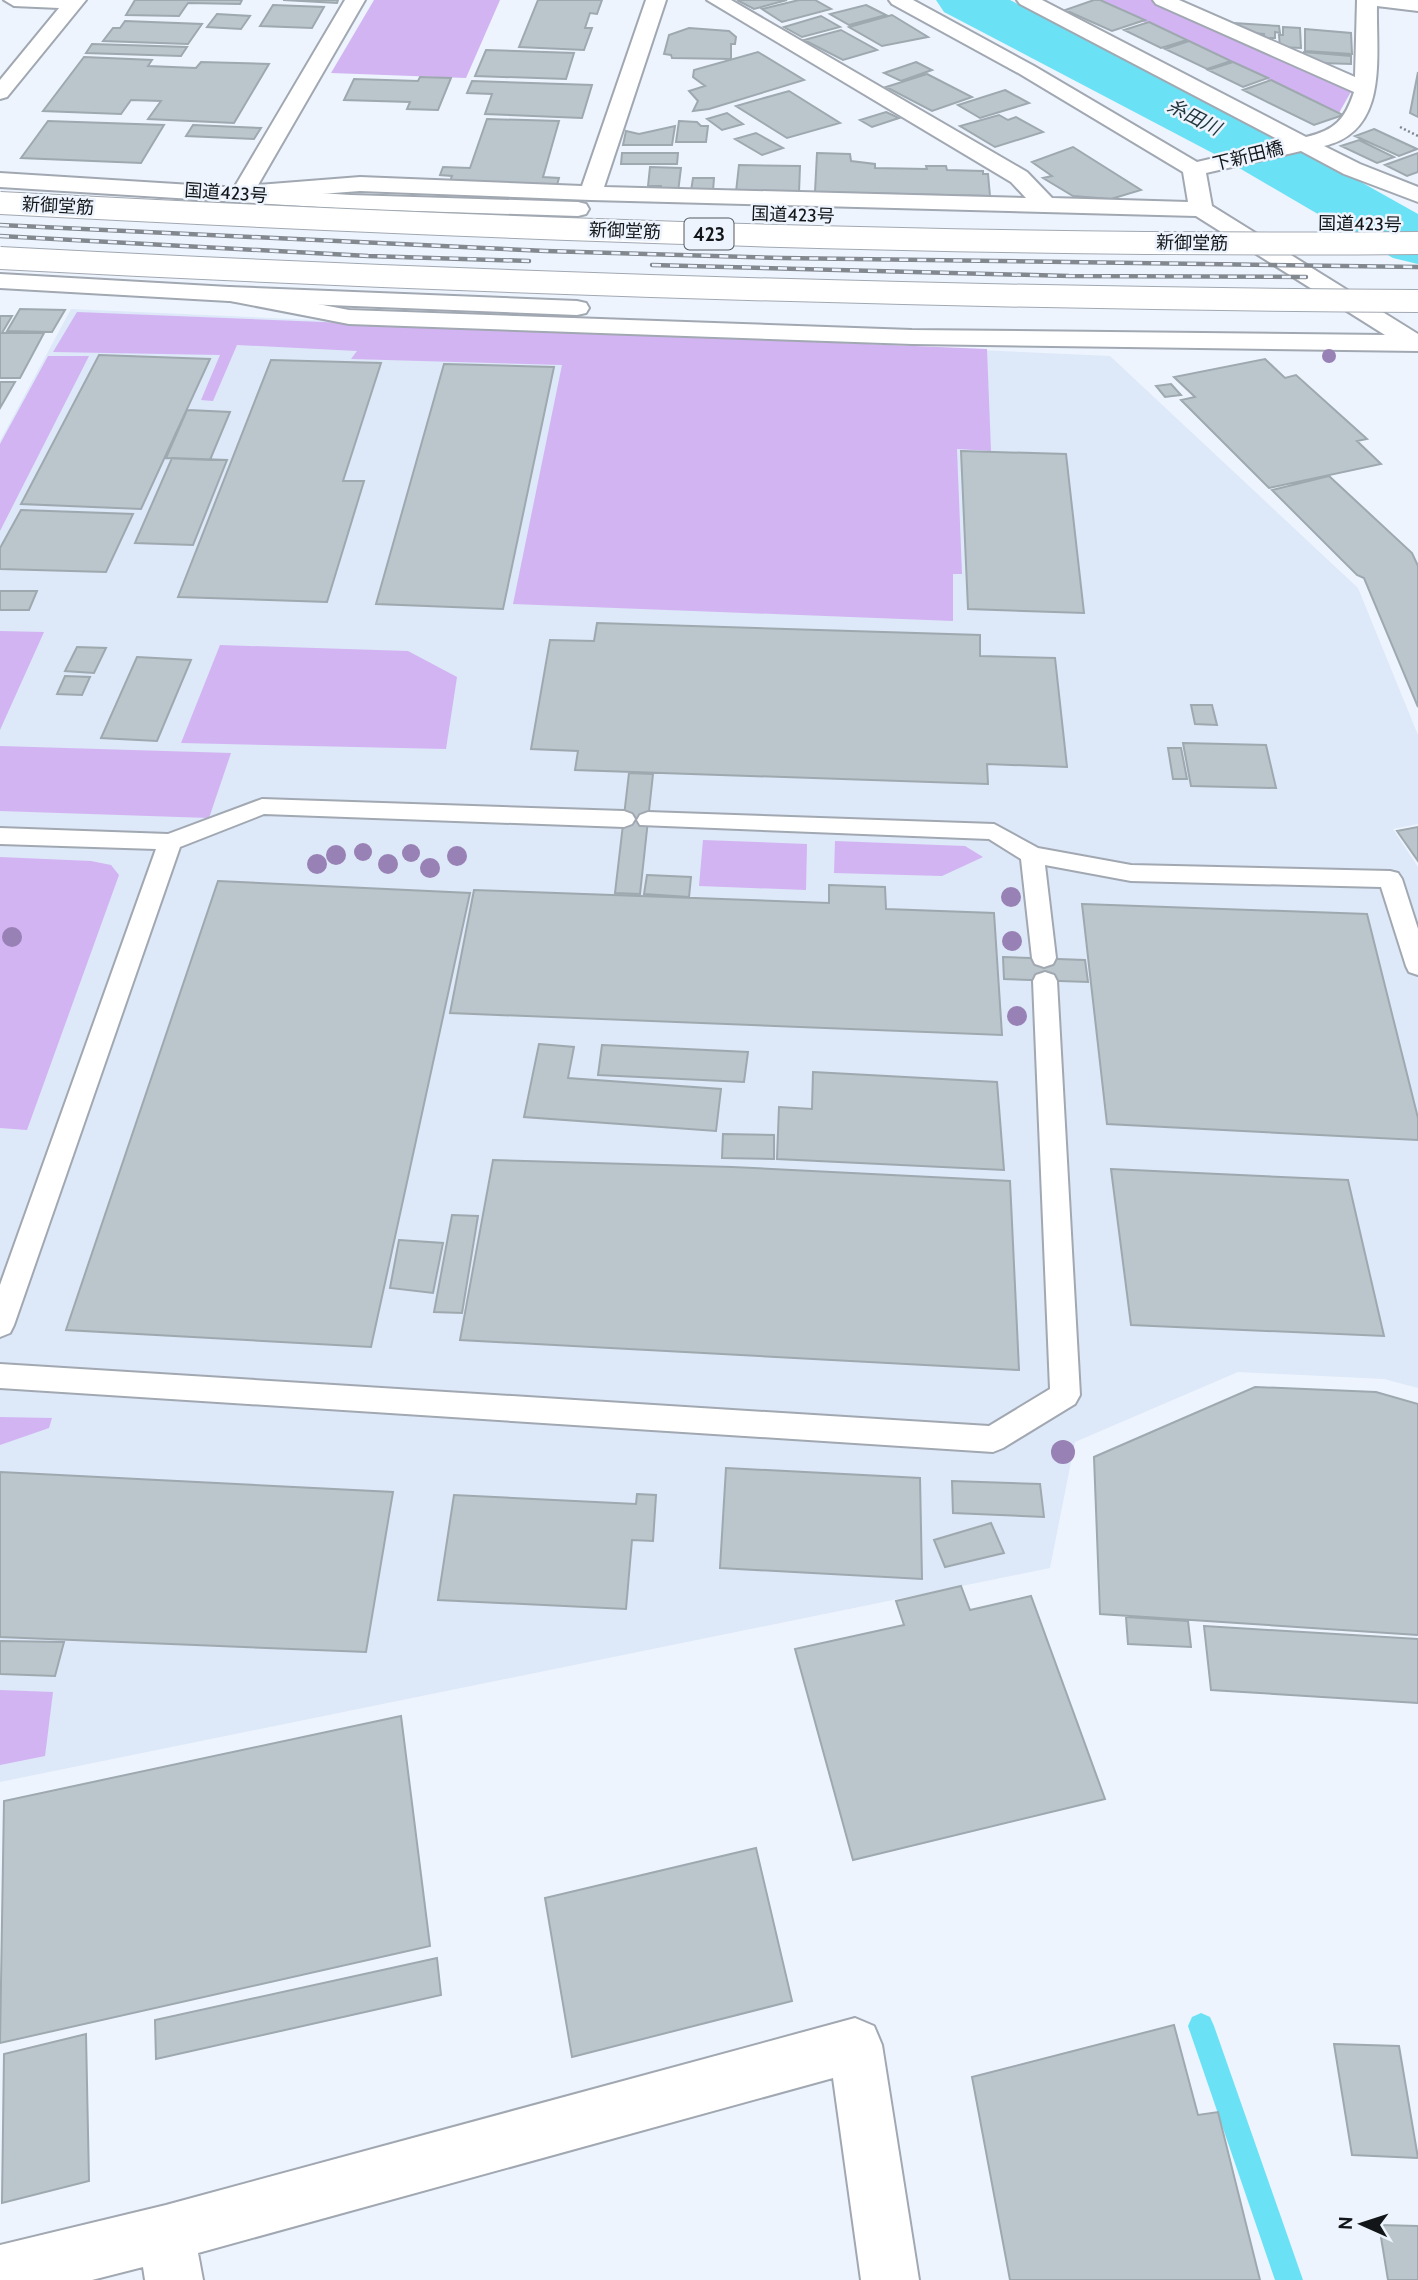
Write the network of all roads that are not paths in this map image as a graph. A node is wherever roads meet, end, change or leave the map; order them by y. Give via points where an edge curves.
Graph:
1 (14, 0) edge
2 (355, 0) edge
3 (656, 0) edge
4 (717, 0) edge
5 (899, 0) edge
6 (1027, 0) edge
7 (1163, 0) edge
8 (1367, 0) edge
9 (1375, 0) edge
10 (75, 1) edge
11 (1418, 5) edge
12 (1365, 89) junction
13 (0, 93) edge
14 (1303, 143) junction
15 (1194, 169) junction
16 (0, 180) edge
17 (242, 193) junction
18 (1418, 195) edge
19 (585, 201) junction
20 (0, 203) edge
21 (1046, 205) junction
22 (1201, 209) junction
23 (1418, 225) edge
24 (1418, 243) edge
25 (0, 258) edge
26 (0, 281) edge
27 (229, 294) junction
28 (1418, 301) edge
29 (1417, 337) edge
30 (624, 819) dead end
31 (648, 820) dead end
32 (0, 836) edge
33 (170, 842) junction
34 (1032, 855) junction
35 (1418, 966) edge
36 (0, 1325) edge
37 (0, 1376) edge
38 (170, 2256) edge
39 (0, 2274) edge
40 (890, 2280) edge

1 - 10 main road
2 - 17 main road
3 - 19 main road
4 - 21 main road via 1019,177
5 - 15 main road
6 - 14 main road
7 - 12 main road
8 - 12 main road, 下新田橋
9 - 11 main road
10 - 13 main road
12 - 14 main road, 下新田橋 via 1355,120 1329,138
14 - 15 main road, 下新田橋
14 - 18 main road via 1352,169
15 - 22 main road
16 - 17 main road, 国道423号
17 - 19 main road, 国道423号 via 360,184
19 - 21 main road
19 - 23 main road, 国道423号 / 423 via 892,218
20 - 24 main road, 新御堂筋 / 423, bridge via 342,222 888,240
21 - 22 main road
22 - 29 main road
25 - 28 main road, bridge via 426,279 893,294
26 - 27 main road
27 - 29 main road
27 - 29 main road via 349,317 912,337
30 - 33 lane via 262,806
31 - 34 lane via 995,832
32 - 33 lane
33 - 36 lane
34 - 35 lane via 1131,873 1390,879
34 - 37 lane via 1044,970 1065,1395 993,1439
38 - 39 main road
38 - 40 main road via 855,2045

